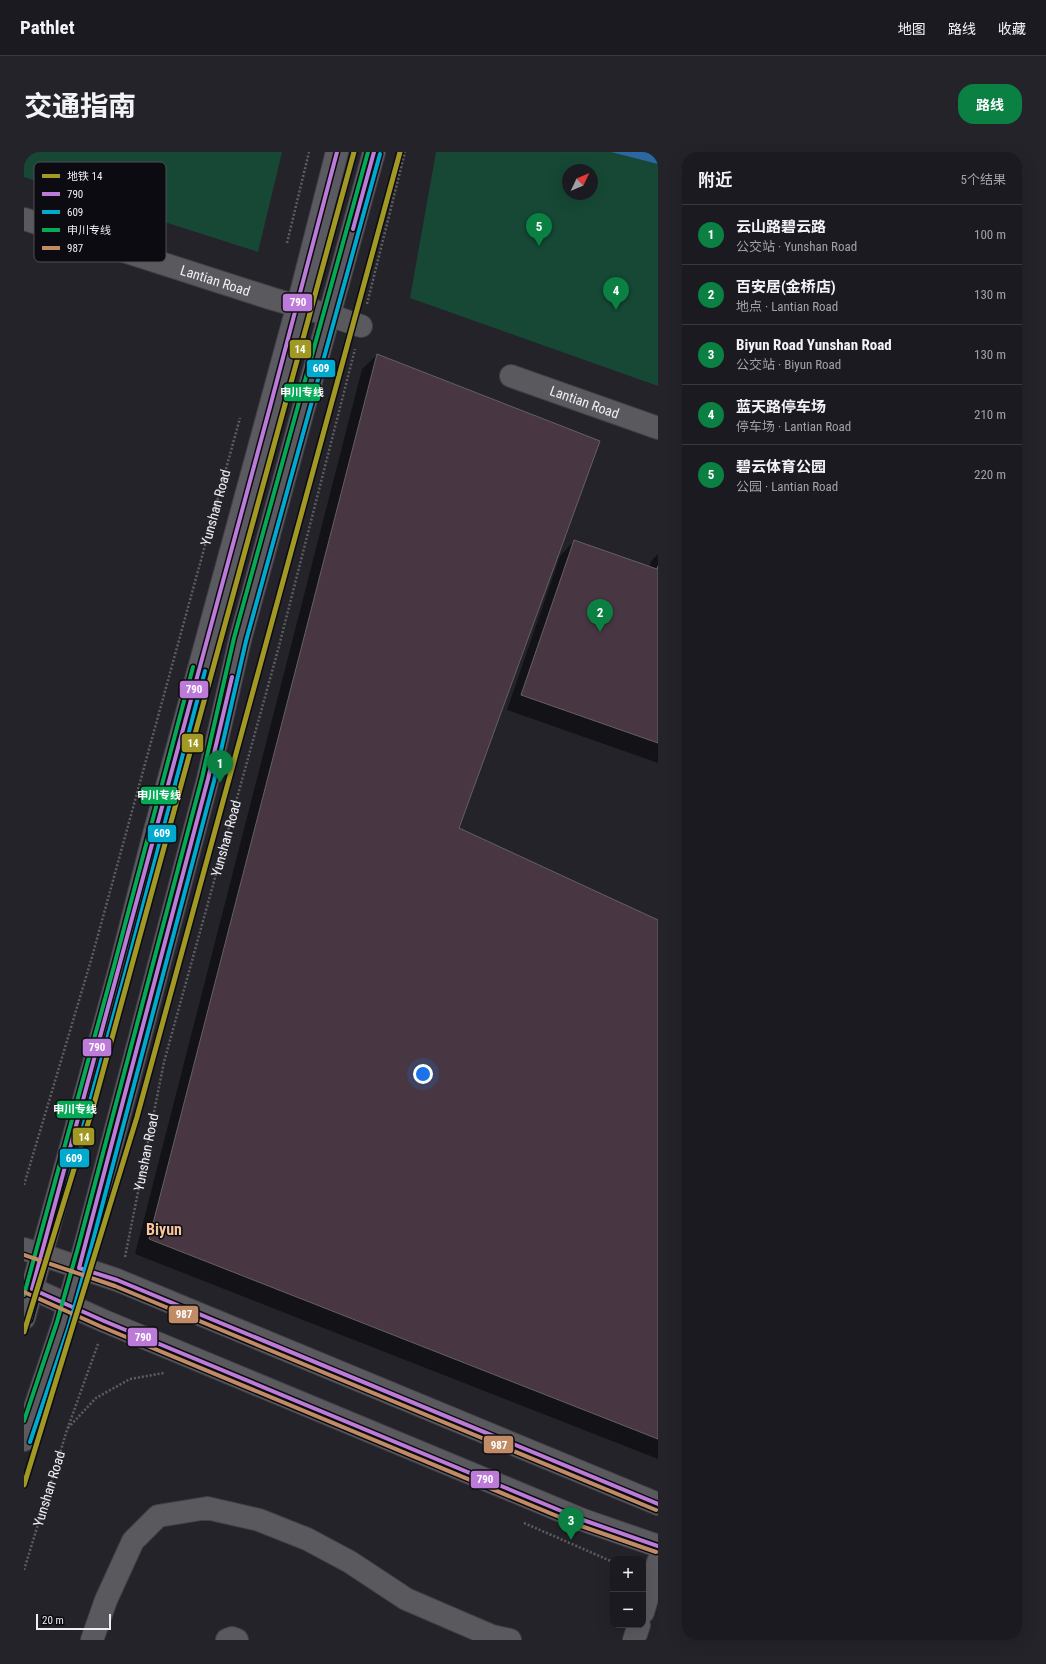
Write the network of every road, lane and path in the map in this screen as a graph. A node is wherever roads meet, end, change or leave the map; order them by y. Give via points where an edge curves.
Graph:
1 (310, 152) edge
2 (337, 152) edge
3 (374, 152) edge
4 (405, 152) edge
5 (24, 219) edge
6 (34, 222) edge
7 (285, 250) dead end
8 (159, 262) edge
9 (297, 306) junction
10 (329, 315) junction
11 (361, 326) junction
12 (511, 376) dead end
13 (241, 414) dead end
14 (658, 428) edge
15 (24, 1185) edge
16 (33, 1252) edge
17 (79, 1268) junction
18 (117, 1280) junction
19 (28, 1287) edge
20 (68, 1305) junction
21 (24, 1318) edge
22 (104, 1321) junction
23 (166, 1372) dead end
24 (67, 1430) junction
25 (24, 1440) edge
26 (658, 1504) edge
27 (658, 1546) edge
28 (658, 1562) edge
29 (24, 1570) edge
30 (646, 1602) edge
31 (638, 1628) edge
32 (92, 1640) edge
33 (227, 1640) edge
34 (237, 1640) edge
35 (510, 1640) edge
36 (634, 1640) edge

1 - 7 path
2 - 9 main road, Yunshan Road
3 - 10 main road
4 - 11 path, Yunshan Road
5 - 6 street, Lantian Road
8 - 9 street, Lantian Road
9 - 10 street, Lantian Road
9 - 16 main road, Yunshan Road
10 - 11 street, Lantian Road
10 - 17 main road via 240,640 208,779
11 - 18 path, Yunshan Road via 278,650 164,1062 131,1230
12 - 14 street, Lantian Road
13 - 15 path, Yunshan Road via 92,957
16 - 17 street
16 - 19 main road, Yunshan Road
17 - 18 street
17 - 20 main road
18 - 26 street
19 - 20 street
19 - 21 main road, Yunshan Road
20 - 22 street
20 - 25 main road
22 - 24 path, Yunshan Road via 100,1340
22 - 27 street via 582,1520
23 - 24 path, Yunshan Road via 130,1379 96,1398
24 - 29 path, Yunshan Road
28 - 30 street
31 - 36 street
32 - 35 street via 106,1600 133,1541 158,1516 207,1508 260,1520 307,1539 350,1562 406,1599 492,1636
33 - 34 street

